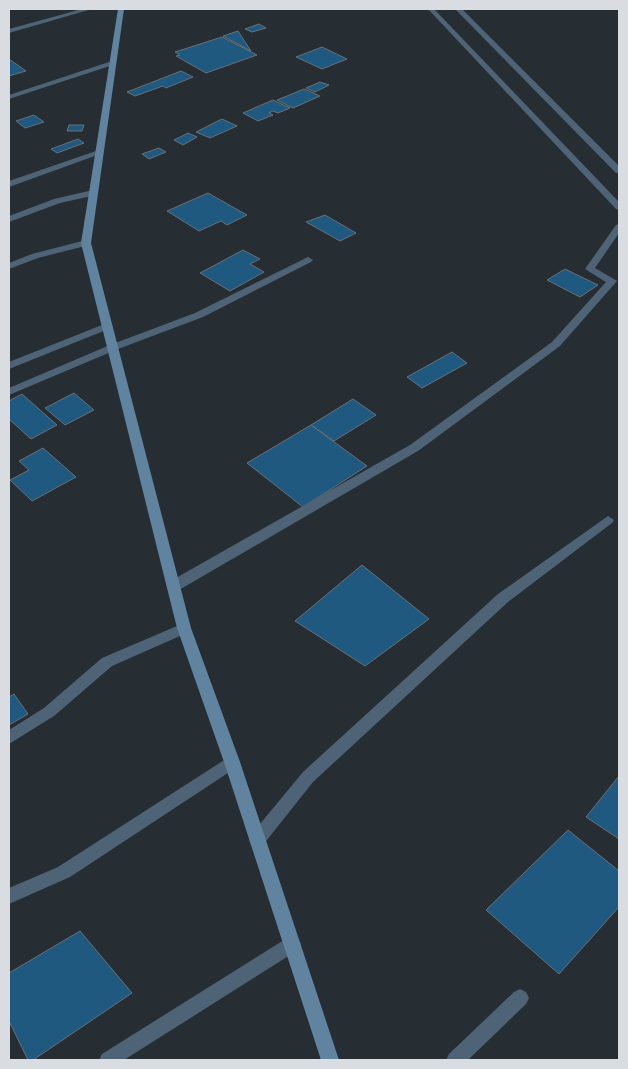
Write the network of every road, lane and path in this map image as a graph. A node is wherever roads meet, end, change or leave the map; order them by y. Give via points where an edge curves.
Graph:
1 (89, 9) edge
2 (121, 9) edge
3 (431, 9) edge
4 (458, 9) edge
5 (9, 31) edge
6 (112, 64) junction
7 (9, 96) edge
8 (99, 153) junction
9 (619, 171) edge
10 (9, 184) edge
11 (93, 193) junction
12 (619, 207) edge
13 (9, 219) edge
14 (619, 227) edge
15 (86, 243) junction
16 (308, 260) dead end
17 (9, 266) edge
18 (107, 326) junction
19 (114, 347) junction
20 (9, 366) edge
21 (9, 392) edge
22 (608, 520) dead end
23 (174, 586) junction
24 (184, 628) junction
25 (9, 738) edge
26 (232, 762) junction
27 (257, 840) junction
28 (9, 896) edge
29 (292, 944) junction
30 (520, 998) dead end
31 (108, 1060) edge
32 (330, 1060) edge
33 (455, 1060) edge

1 - 5 street
2 - 6 main road
3 - 12 street
4 - 9 street
6 - 7 street
6 - 8 main road
8 - 10 street
8 - 11 main road
11 - 13 street via 57,201
11 - 15 main road
14 - 23 street via 590,269 612,281 556,344 414,448
15 - 17 street
15 - 18 main road
16 - 19 street via 199,315
18 - 19 main road
18 - 20 street
19 - 21 street
19 - 23 main road
22 - 27 street via 503,598 308,777
23 - 24 main road
24 - 25 street via 107,662 49,712
24 - 26 main road
26 - 27 main road
26 - 28 street via 64,872
27 - 29 main road
29 - 31 street
29 - 32 main road
30 - 33 street

